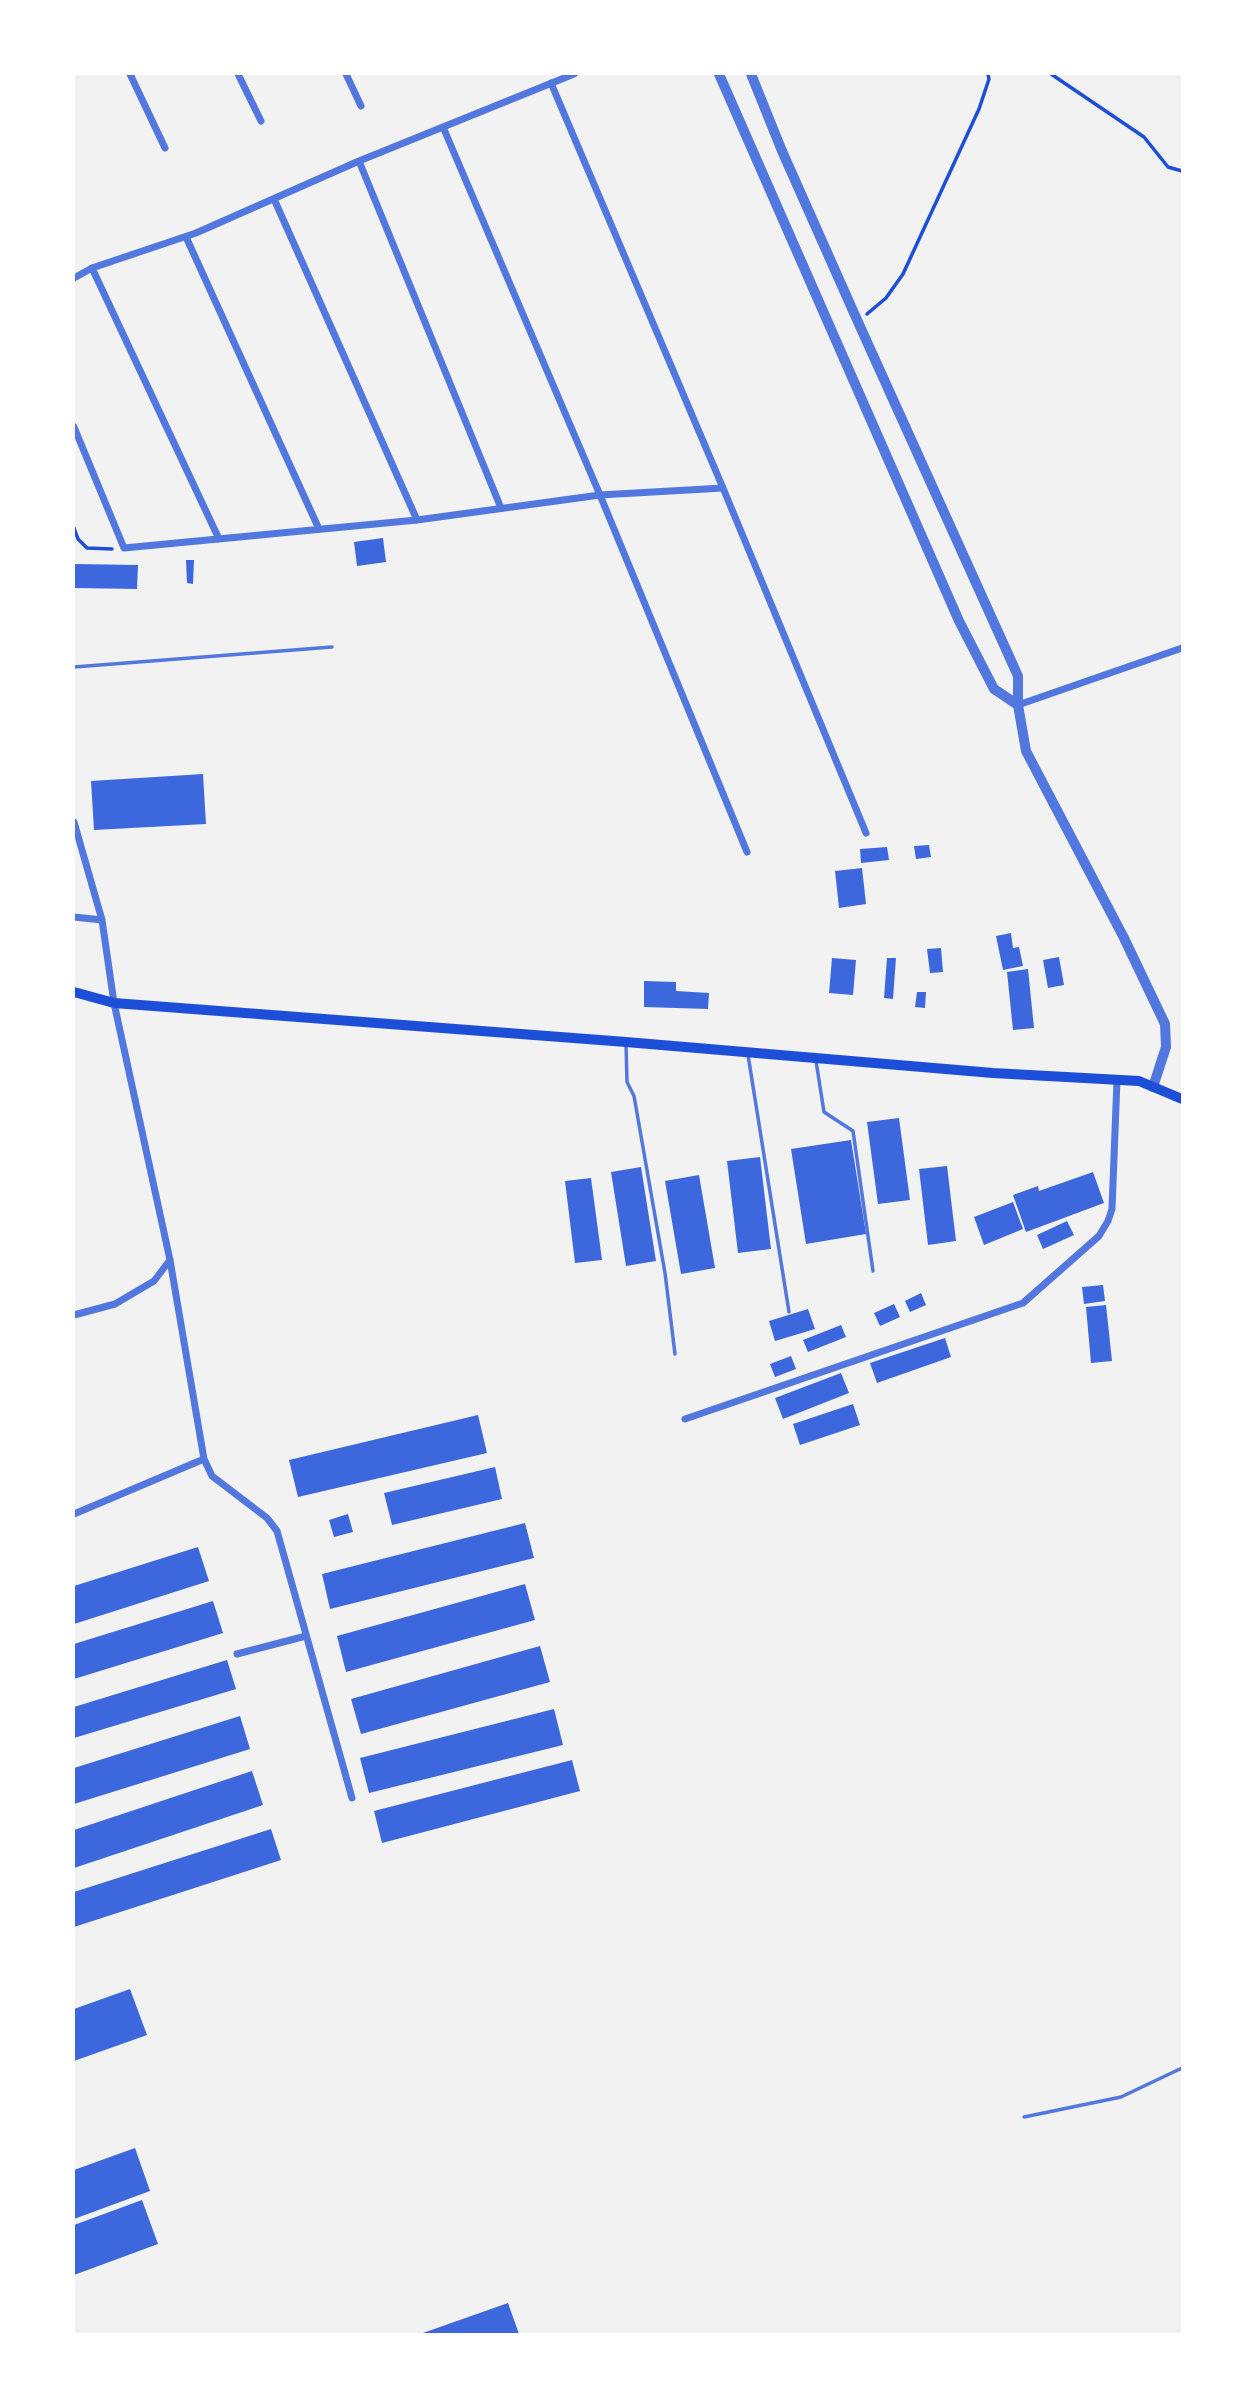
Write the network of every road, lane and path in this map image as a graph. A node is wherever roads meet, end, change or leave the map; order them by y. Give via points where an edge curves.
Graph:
1 (130, 74) edge
2 (238, 74) edge
3 (346, 74) edge
4 (574, 74) edge
5 (719, 74) edge
6 (751, 74) edge
7 (988, 74) edge
8 (1051, 74) edge
9 (551, 83) junction
10 (362, 106) dead end
11 (261, 121) dead end
12 (443, 127) junction
13 (165, 148) dead end
14 (359, 161) junction
15 (1182, 171) edge
16 (274, 199) junction
17 (186, 237) junction
18 (92, 268) junction
19 (74, 278) edge
20 (858, 322) junction
21 (74, 427) edge
22 (723, 488) junction
23 (600, 495) junction
24 (501, 508) junction
25 (417, 520) junction
26 (74, 528) edge
27 (319, 529) junction
28 (219, 539) junction
29 (124, 548) junction
30 (332, 647) dead end
31 (1182, 648) edge
32 (74, 667) edge
33 (1018, 705) junction
34 (74, 822) edge
35 (866, 833) dead end
36 (747, 852) dead end
37 (74, 917) edge
38 (102, 920) junction
39 (74, 992) edge
40 (114, 1003) junction
41 (626, 1042) junction
42 (747, 1053) junction
43 (816, 1059) junction
44 (1117, 1080) junction
45 (1153, 1087) junction
46 (1182, 1099) edge
47 (170, 1260) junction
48 (873, 1271) dead end
49 (789, 1312) dead end
50 (74, 1315) edge
51 (675, 1354) dead end
52 (685, 1419) dead end
53 (204, 1459) junction
54 (74, 1514) edge
55 (306, 1636) junction
56 (237, 1654) dead end
57 (352, 1798) dead end
58 (1182, 2068) edge
59 (1024, 2117) dead end

1 - 13 street
2 - 11 street
3 - 10 street
4 - 9 street
5 - 33 street via 959,621 994,689
6 - 20 street
7 - 20 path via 979,110 903,274 886,298
8 - 15 path via 1143,137 1168,167
9 - 12 street
9 - 22 street
12 - 14 street
12 - 23 street
14 - 16 street
14 - 24 street
16 - 17 street
16 - 25 street
17 - 18 street
17 - 27 street
18 - 19 street
18 - 28 street
20 - 33 street via 1018,676
21 - 29 street
22 - 23 street
22 - 35 street
23 - 24 street
23 - 36 street
24 - 25 street
25 - 27 street
26 - 29 path via 87,548
27 - 28 street
28 - 29 street
30 - 32 lane
31 - 33 street
33 - 45 street via 1026,751 1165,1024 1166,1047
34 - 38 street
37 - 38 street
38 - 40 street
39 - 40 main road
40 - 41 main road
40 - 47 street
41 - 42 main road
41 - 51 lane via 627,1082 635,1096
42 - 43 main road
42 - 49 lane
43 - 44 main road
43 - 48 lane via 824,1112 853,1131
44 - 45 main road
44 - 52 street via 1108,1221 1099,1236 1023,1303
45 - 46 main road
47 - 50 street via 154,1281 115,1304
47 - 53 street
53 - 54 street
53 - 55 street via 212,1476 277,1531
55 - 56 street
55 - 57 street
58 - 59 lane via 1121,2097

